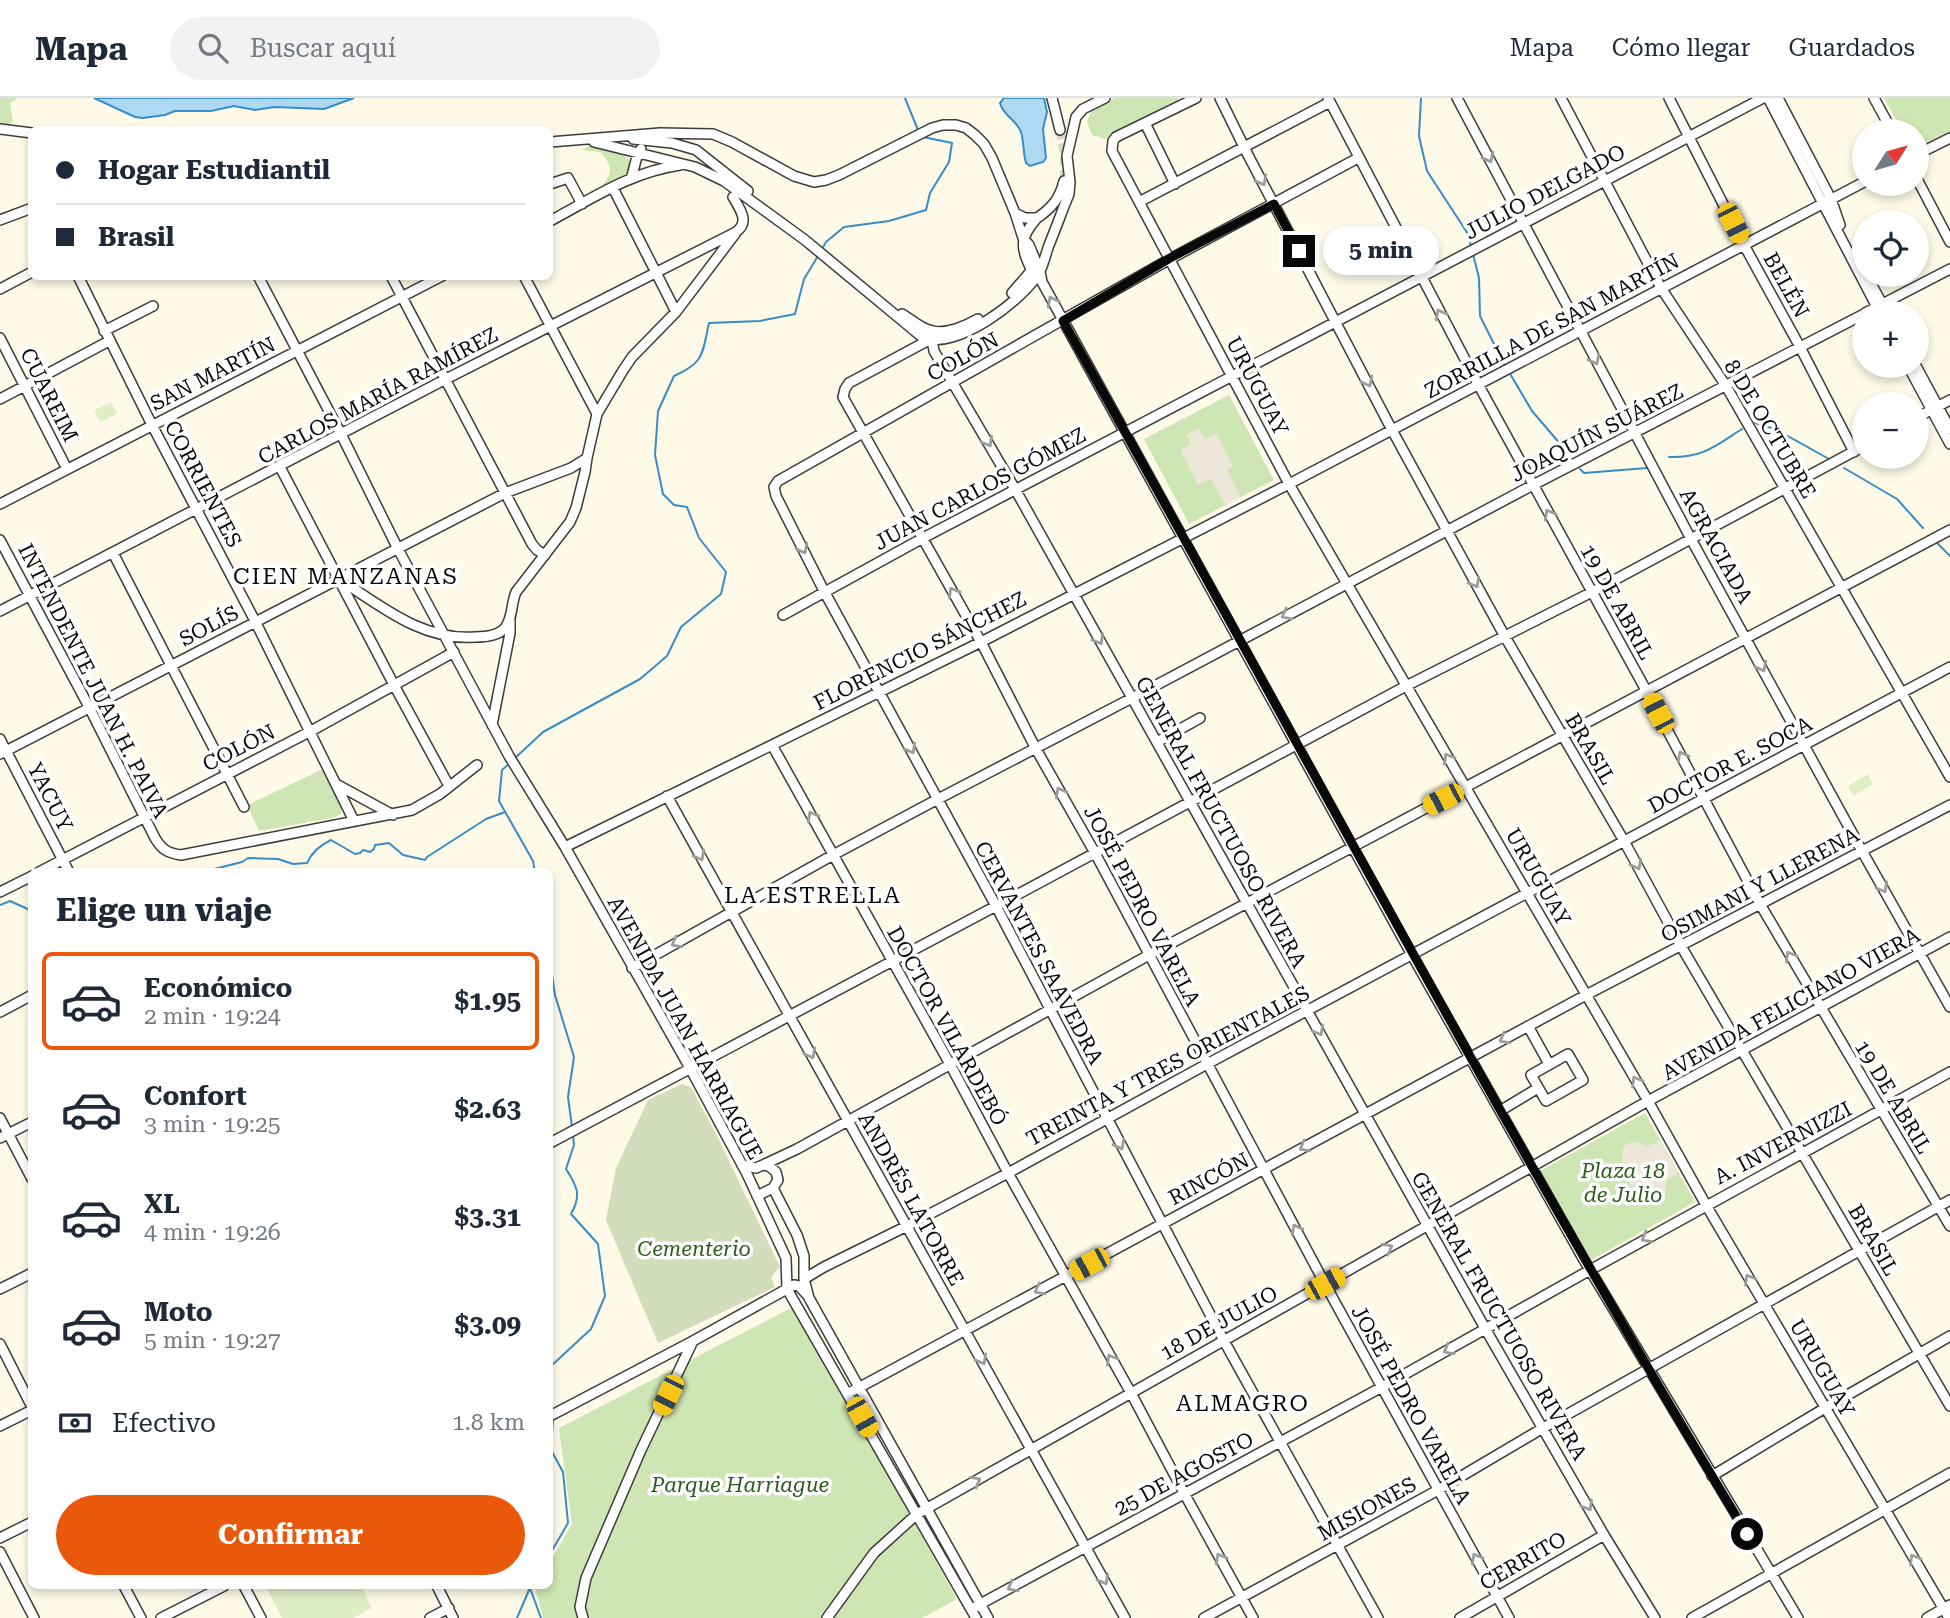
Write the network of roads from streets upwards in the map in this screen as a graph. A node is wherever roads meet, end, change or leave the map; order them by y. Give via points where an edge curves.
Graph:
1 (1052, 98) edge
2 (1105, 98) edge
3 (1196, 98) edge
4 (1220, 98) edge
5 (1561, 98) edge
6 (1669, 98) edge
7 (1766, 98) edge
8 (1778, 98) edge
9 (1874, 98) edge
10 (1460, 99) edge
11 (1329, 100) edge
12 (1885, 119) edge
13 (1144, 123) junction
14 (0, 129) edge
15 (1060, 130) tunnel mouth
16 (28, 132) edge
17 (660, 133) junction
18 (1689, 136) junction
19 (1950, 138) edge
20 (612, 141) junction
21 (648, 141) junction
22 (553, 142) edge
23 (1244, 147) junction
24 (1929, 148) edge
25 (637, 156) junction
26 (1358, 158) junction
27 (685, 164) junction
28 (657, 169) junction
29 (631, 178) junction
30 (1604, 180) junction
31 (1064, 181) tunnel mouth
32 (553, 183) edge
33 (1174, 184) junction
34 (612, 188) junction
35 (1852, 188) edge
36 (1926, 196) edge
37 (733, 197) dead end
38 (1139, 202) junction
39 (1827, 202) junction
40 (582, 204) junction
41 (1274, 204) junction
42 (28, 210) edge
43 (1015, 213) junction
44 (553, 218) edge
45 (1037, 218) junction
46 (0, 220) edge
47 (1523, 222) junction
48 (793, 231) junction
49 (736, 232) junction
50 (1023, 239) junction
51 (1950, 242) edge
52 (1744, 245) junction
53 (1852, 249) edge
54 (1170, 258) junction
55 (1950, 269) edge
56 (656, 271) junction
57 (1036, 271) junction
58 (28, 274) edge
59 (1420, 276) junction
60 (80, 280) edge
61 (260, 280) edge
62 (393, 280) edge
63 (435, 280) edge
64 (526, 280) edge
65 (1661, 288) junction
66 (0, 289) edge
67 (402, 298) junction
68 (1877, 301) edge
69 (1897, 301) edge
70 (153, 306) dead end
71 (677, 312) junction
72 (1063, 321) junction
73 (1337, 321) junction
74 (1852, 321) edge
75 (550, 327) junction
76 (1580, 330) junction
77 (104, 331) junction
78 (929, 337) junction
79 (0, 338) edge
80 (110, 341) junction
81 (1800, 347) junction
82 (297, 352) junction
83 (1231, 377) junction
84 (1916, 378) edge
85 (1921, 378) edge
86 (446, 379) junction
87 (954, 382) junction
88 (1478, 384) junction
89 (24, 386) junction
90 (1726, 386) junction
91 (0, 399) edge
92 (1950, 400) edge
93 (1935, 408) junction
94 (1929, 411) edge
95 (597, 414) junction
96 (152, 425) junction
97 (1950, 429) edge
98 (1392, 430) junction
99 (1126, 432) junction
100 (1635, 433) junction
101 (341, 434) junction
102 (862, 434) junction
103 (1950, 444) edge
104 (1852, 448) edge
105 (1852, 453) edge
106 (587, 458) junction
107 (280, 467) junction
108 (67, 469) junction
109 (1289, 484) junction
110 (1533, 485) junction
111 (774, 487) joint
112 (1785, 488) junction
113 (1015, 489) junction
114 (505, 493) junction
115 (0, 504) edge
116 (197, 510) junction
117 (1950, 530) edge
118 (1447, 531) junction
119 (1183, 537) junction
120 (923, 538) junction
121 (1691, 539) junction
122 (0, 540) edge
123 (398, 549) junction
124 (113, 552) junction
125 (545, 555) junction
126 (339, 579) junction
127 (1347, 583) junction
128 (1842, 587) junction
129 (824, 591) junction
130 (1592, 592) junction
131 (1073, 593) junction
132 (30, 595) junction
133 (0, 611) edge
134 (783, 615) dead end
135 (510, 619) junction
136 (255, 621) junction
137 (445, 635) junction
138 (1504, 635) junction
139 (1747, 639) junction
140 (1240, 640) junction
141 (981, 642) junction
142 (454, 652) junction
143 (172, 666) junction
144 (1950, 667) edge
145 (394, 685) junction
146 (1406, 686) junction
147 (879, 692) junction
148 (1647, 692) junction
149 (1902, 694) junction
150 (1132, 698) junction
151 (89, 707) junction
152 (1200, 718) dead end
153 (492, 725) junction
154 (311, 731) junction
155 (1563, 736) junction
156 (0, 739) edge
157 (1157, 742) junction
158 (1297, 744) junction
159 (772, 745) junction
160 (1805, 746) junction
161 (1036, 749) junction
162 (3, 752) edge
163 (477, 765) dead end
164 (227, 774) junction
165 (1950, 777) edge
166 (334, 783) junction
167 (449, 786) junction
168 (1466, 788) junction
169 (667, 796) junction
170 (937, 799) junction
171 (1705, 799) junction
172 (1190, 802) junction
173 (1950, 805) edge
174 (244, 807) dead end
175 (393, 815) junction
176 (144, 817) junction
177 (354, 821) junction
178 (1623, 841) junction
179 (1353, 846) junction
180 (565, 847) junction
181 (1862, 851) junction
182 (1095, 853) junction
183 (833, 855) junction
184 (62, 860) junction
185 (47, 868) edge
186 (67, 868) edge
187 (28, 878) edge
188 (0, 892) edge
189 (1527, 893) junction
190 (1247, 903) junction
191 (1760, 904) junction
192 (996, 906) junction
193 (731, 914) junction
194 (1950, 937) edge
195 (1681, 946) junction
196 (1919, 954) junction
197 (1149, 955) junction
198 (1412, 955) junction
199 (892, 960) junction
200 (632, 968) junction
201 (1586, 995) junction
202 (28, 999) edge
203 (1820, 1007) junction
204 (1950, 1007) edge
205 (1050, 1009) junction
206 (1307, 1011) junction
207 (0, 1012) edge
208 (790, 1016) junction
209 (1528, 1026) junction
210 (1743, 1050) junction
211 (1470, 1058) junction
212 (1207, 1064) junction
213 (1549, 1064) junction
214 (950, 1066) junction
215 (690, 1068) junction
216 (1950, 1072) edge
217 (1538, 1088) junction
218 (1648, 1101) junction
219 (1500, 1111) junction
220 (1880, 1111) junction
221 (1366, 1114) junction
222 (0, 1118) edge
223 (1107, 1119) junction
224 (848, 1121) junction
225 (28, 1124) edge
226 (4, 1136) edge
227 (553, 1141) edge
228 (1802, 1153) junction
229 (760, 1167) junction
230 (1532, 1167) junction
231 (1264, 1169) junction
232 (28, 1173) edge
233 (746, 1173) junction
234 (1007, 1173) junction
235 (774, 1188) junction
236 (757, 1196) junction
237 (1950, 1200) edge
238 (1706, 1205) junction
239 (1939, 1206) junction
240 (1162, 1224) junction
241 (1428, 1226) junction
242 (1950, 1226) edge
243 (905, 1227) junction
244 (1858, 1251) junction
245 (786, 1258) junction
246 (804, 1266) junction
247 (824, 1267) junction
248 (1590, 1270) junction
249 (28, 1275) edge
250 (1065, 1277) junction
251 (804, 1279) junction
252 (1325, 1284) junction
253 (0, 1289) edge
254 (789, 1292) junction
255 (809, 1298) junction
256 (1764, 1304) junction
257 (1486, 1329) junction
258 (965, 1330) junction
259 (1950, 1336) edge
260 (693, 1341) junction
261 (1224, 1341) junction
262 (0, 1343) edge
263 (1920, 1354) junction
264 (1648, 1369) junction
265 (859, 1387) junction
266 (1382, 1387) junction
267 (849, 1393) junction
268 (1131, 1393) junction
269 (28, 1400) edge
270 (1950, 1406) edge
271 (1825, 1408) junction
272 (28, 1410) edge
273 (553, 1414) edge
274 (0, 1426) edge
275 (1543, 1427) junction
276 (1280, 1442) junction
277 (1031, 1450) junction
278 (1950, 1473) edge
279 (1712, 1476) junction
280 (1437, 1490) junction
281 (1184, 1493) junction
282 (927, 1508) junction
283 (1885, 1510) junction
284 (917, 1514) junction
285 (28, 1524) edge
286 (1604, 1535) junction
287 (0, 1538) edge
288 (1338, 1545) junction
289 (1086, 1547) junction
290 (0, 1552) edge
291 (1770, 1573) junction
292 (126, 1589) edge
293 (218, 1589) edge
294 (246, 1589) edge
295 (439, 1589) edge
296 (1497, 1596) junction
297 (1242, 1598) junction
298 (1947, 1606) edge
299 (449, 1608) junction
300 (976, 1611) edge
301 (34, 1618) edge
302 (141, 1618) edge
303 (162, 1618) edge
304 (261, 1618) edge
305 (430, 1618) edge
306 (453, 1618) edge
307 (583, 1618) edge
308 (827, 1618) edge
309 (988, 1618) edge
310 (1125, 1618) edge
311 (1204, 1618) edge
312 (1254, 1618) edge
313 (1378, 1618) edge
314 (1460, 1618) edge
315 (1509, 1618) edge
316 (1655, 1618) edge
317 (1692, 1618) edge
318 (1798, 1618) edge
319 (1927, 1618) edge
320 (1949, 1618) edge

1 - 15 street
2 - 57 street via 1076,117 1067,156 1069,194
3 - 13 street
4 - 23 street, BRASIL
5 - 30 street, 8 DE OCTUBRE
6 - 18 street, BELÉN
7 - 18 street, JULIO DELGADO
7 - 39 street
8 - 39 street
9 - 12 street
10 -> 47 street, AGRACIADA
11 - 23 street
11 - 26 street, 19 DE ABRIL
13 - 33 street
13 - 38 street, URUGUAY via 1112,141 1112,151
14 - 16 street
17 - 20 street
17 - 21 street
17 - 43 street via 713,134 814,182 839,175 932,128 956,125 984,144
18 - 30 street, JULIO DELGADO
18 - 52 street, BELÉN
19 - 24 street
20 - 21 street
20 - 22 street
20 - 25 street
21 - 25 street
21 - 48 street via 696,150
23 - 33 street
23 -> 41 street, BRASIL
25 - 27 street
25 - 28 street
25 - 29 street
26 - 41 street, COLÓN
26 - 59 street, 19 DE ABRIL
27 - 28 street
27 - 48 street via 724,181
28 - 29 street
29 - 34 street
30 - 47 street, JULIO DELGADO
30 - 65 street, 8 DE OCTUBRE
31 - 45 street via 1054,205
32 - 40 street via 568,178
33 - 38 street
34 - 40 street
34 - 56 street
35 - 39 street, ZORRILLA DE SAN MARTÍN
36 - 51 street
37 - 49 street via 744,218
38 - 54 street, URUGUAY
39 - 52 street, ZORRILLA DE SAN MARTÍN
39 - 53 street
39 - 68 street
40 - 44 street
41 - 54 street, COLÓN
41 - 73 street, BRASIL
42 - 46 street
43 - 45 street
43 - 50 street
45 - 50 street
47 - 59 street, JULIO DELGADO
47 - 76 street, AGRACIADA
48 - 78 street
49 - 56 street, CARLOS MARÍA RAMÍREZ
49 - 71 street
50 - 57 street
52 - 65 street, ZORRILLA DE SAN MARTÍN
52 - 81 street, BELÉN
54 - 72 street, COLÓN
54 - 83 street, URUGUAY
55 - 69 street, JOAQUÍN SUÁREZ
56 - 71 street
56 - 75 street, CARLOS MARÍA RAMÍREZ
72 -> 57 street
57 - 78 street via 1020,295 975,327 957,336
58 - 66 street
59 - 73 street, JULIO DELGADO
88 -> 59 street, 19 DE ABRIL
60 - 77 street, CORRIENTES
61 - 82 street, AVENIDA JUAN HARRIAGUE
62 - 67 street
63 - 67 street, SAN MARTÍN
64 - 75 street
65 - 76 street, ZORRILLA DE SAN MARTÍN
65 - 90 street, 8 DE OCTUBRE
67 - 82 street, SAN MARTÍN
67 - 86 street
70 - 77 street
71 - 95 street via 632,357
72 - 87 street, COLÓN
72 - 99 street
73 - 83 street, JULIO DELGADO
73 -> 98 street, BRASIL
74 - 81 street, JOAQUÍN SUÁREZ
75 - 86 street, CARLOS MARÍA RAMÍREZ
75 - 95 street
76 - 88 street, ZORRILLA DE SAN MARTÍN
76 -> 100 street, AGRACIADA
77 - 80 street, CORRIENTES
78 - 87 street, GENERAL FRUCTUOSO RIVERA
78 - 102 street, JOSÉ PEDRO VARELA via 849,383 843,397
79 - 89 street, CUAREIM
80 - 89 street
80 - 96 street, CORRIENTES
81 - 90 street, JOAQUÍN SUÁREZ
81 - 104 street, BELÉN
82 - 96 street, SAN MARTÍN
82 - 101 street, AVENIDA JUAN HARRIAGUE
83 - 99 street, JUAN CARLOS GÓMEZ
83 - 109 street, URUGUAY
84 - 93 street
85 - 93 street
86 - 101 street, CARLOS MARÍA RAMÍREZ
86 - 114 street
87 - 102 street, COLÓN
87 -> 113 street, GENERAL FRUCTUOSO RIVERA
88 - 98 street, ZORRILLA DE SAN MARTÍN
88 - 110 street, 19 DE ABRIL
89 - 91 street
89 - 108 street, CUAREIM
90 - 100 street, JOAQUÍN SUÁREZ
90 - 112 street, 8 DE OCTUBRE
92 - 93 street
93 - 94 street
93 - 97 street
93 - 103 street
95 - 106 street
96 - 108 street, SAN MARTÍN
96 - 116 street, CORRIENTES
98 - 109 street, ZORRILLA DE SAN MARTÍN
98 - 118 street, BRASIL
99 - 113 street, JUAN CARLOS GÓMEZ
99 - 119 street
100 - 110 street, JOAQUÍN SUÁREZ
100 - 121 street, AGRACIADA
101 - 107 street, CARLOS MARÍA RAMÍREZ
101 - 123 street, AVENIDA JUAN HARRIAGUE
102 - 111 street, COLÓN
102 - 120 street, JOSÉ PEDRO VARELA
105 - 112 street
106 - 114 street, SOLÍS
106 - 125 street via 570,522
107 - 116 street, CARLOS MARÍA RAMÍREZ
107 - 126 street
108 - 115 street, SAN MARTÍN
109 - 119 street, FLORENCIO SÁNCHEZ
109 - 127 street, URUGUAY
110 - 118 street, JOAQUÍN SUÁREZ
130 -> 110 street, 19 DE ABRIL
111 -> 129 street, CERVANTES SAAVEDRA
112 - 121 street
112 - 128 street, 8 DE OCTUBRE
113 - 120 street, JUAN CARLOS GÓMEZ
113 - 131 street, GENERAL FRUCTUOSO RIVERA
114 - 123 street, SOLÍS
114 - 125 street via 532,544
116 - 124 street, CARLOS MARÍA RAMÍREZ
116 - 136 street, CORRIENTES
117 - 128 street
118 - 127 street, JOAQUÍN SUÁREZ
118 -> 138 street, BRASIL
119 - 131 street, FLORENCIO SÁNCHEZ
119 - 140 street
120 - 129 street, JUAN CARLOS GÓMEZ
141 -> 120 street, JOSÉ PEDRO VARELA
121 - 130 street
121 - 139 street, AGRACIADA
122 - 132 street, INTENDENTE JUAN H. PAIVA
123 - 126 street, SOLÍS
123 - 137 street, AVENIDA JUAN HARRIAGUE
124 - 132 street, CARLOS MARÍA RAMÍREZ
124 - 143 street
125 - 135 street via 516,592
126 - 136 street, SOLÍS
126 - 137 street via 402,620
126 - 145 street
127 -> 140 street, JOAQUÍN SUÁREZ
127 - 146 street, URUGUAY
128 - 139 street
128 - 149 street, 8 DE OCTUBRE
129 - 134 street, JUAN CARLOS GÓMEZ
129 - 147 street, CERVANTES SAAVEDRA
130 - 138 street
130 - 148 street, 19 DE ABRIL
131 - 141 street, FLORENCIO SÁNCHEZ
131 -> 150 street, GENERAL FRUCTUOSO RIVERA
132 - 133 street, CARLOS MARÍA RAMÍREZ
132 - 151 street, INTENDENTE JUAN H. PAIVA
135 - 137 street via 499,633 486,637
135 - 153 street
136 - 143 street, SOLÍS
136 - 154 street, CORRIENTES
137 - 142 street, AVENIDA JUAN HARRIAGUE
138 - 146 street
138 - 155 street, BRASIL
139 - 148 street
139 -> 160 street, AGRACIADA
140 - 150 street, JOAQUÍN SUÁREZ
140 - 158 street
141 - 147 street, FLORENCIO SÁNCHEZ
141 - 161 street, JOSÉ PEDRO VARELA
142 - 145 street, COLÓN
142 - 153 street, AVENIDA JUAN HARRIAGUE
143 - 151 street, SOLÍS
143 - 164 street
144 - 149 street, DOCTOR E. SOCA
145 - 154 street, COLÓN
145 - 167 street
146 - 158 street
168 -> 146 street, URUGUAY
147 - 159 street, FLORENCIO SÁNCHEZ
147 -> 170 street, CERVANTES SAAVEDRA
148 - 155 street
171 -> 148 street, 19 DE ABRIL
149 - 160 street, DOCTOR E. SOCA
149 - 165 street, 8 DE OCTUBRE
150 - 157 street, GENERAL FRUCTUOSO RIVERA
150 - 161 street, JOAQUÍN SUÁREZ
151 - 162 street, SOLÍS
151 - 176 street, INTENDENTE JUAN H. PAIVA
152 - 157 street
153 - 180 street, AVENIDA JUAN HARRIAGUE
154 - 164 street, COLÓN
154 - 166 street, CORRIENTES
155 - 168 street
155 - 178 street, BRASIL
156 - 162 street, YACUY
157 - 172 street, GENERAL FRUCTUOSO RIVERA
158 - 172 street
158 - 179 street
159 - 169 street, FLORENCIO SÁNCHEZ
183 -> 159 street, DOCTOR VILARDEBÓ
160 - 171 street, DOCTOR E. SOCA
160 - 181 street, AGRACIADA
161 - 170 street, JOAQUÍN SUÁREZ
182 -> 161 street, JOSÉ PEDRO VARELA
162 - 184 street, YACUY
163 - 167 street
164 - 174 street
164 - 176 street, COLÓN
166 - 175 street
166 - 177 street, CORRIENTES
167 - 175 street via 428,802
168 - 179 street
168 - 189 street, URUGUAY
169 - 180 street, FLORENCIO SÁNCHEZ
169 -> 193 street, ANDRÉS LATORRE
170 - 183 street, JOAQUÍN SUÁREZ
170 - 192 street, CERVANTES SAAVEDRA
171 - 178 street, DOCTOR E. SOCA
171 - 191 street, 19 DE ABRIL
172 - 182 street
172 - 190 street, GENERAL FRUCTUOSO RIVERA
173 - 181 street, OSIMANI Y LLERENA
175 - 177 street
176 - 177 street, INTENDENTE JUAN H. PAIVA via 160,848 181,855
176 - 184 street, COLÓN
178 - 189 street, DOCTOR E. SOCA
178 -> 195 street, BRASIL
179 - 190 street
179 - 198 street
180 - 200 street, AVENIDA JUAN HARRIAGUE
181 - 191 street, OSIMANI Y LLERENA
181 -> 196 street, AGRACIADA
182 - 192 street
182 - 197 street, JOSÉ PEDRO VARELA
183 - 193 street, JOAQUÍN SUÁREZ
183 - 199 street, DOCTOR VILARDEBÓ
184 - 185 street, COLÓN
184 - 186 street, YACUY
187 - 188 street
189 - 198 street, TREINTA Y TRES ORIENTALES
189 - 201 street, URUGUAY
190 - 197 street
190 - 206 street, GENERAL FRUCTUOSO RIVERA
191 - 195 street, OSIMANI Y LLERENA
203 -> 191 street, 19 DE ABRIL
192 - 199 street
192 - 205 street, CERVANTES SAAVEDRA
193 -> 200 street, JOAQUÍN SUÁREZ
193 - 208 street, ANDRÉS LATORRE
194 - 196 street, AVENIDA FELICIANO VIERA
195 - 201 street, OSIMANI Y LLERENA
195 - 210 street, BRASIL
196 - 203 street, AVENIDA FELICIANO VIERA
196 - 204 street, AGRACIADA
197 - 205 street
197 - 212 street, JOSÉ PEDRO VARELA
198 - 206 street, TREINTA Y TRES ORIENTALES
198 - 211 street
199 - 208 street
199 - 214 street, DOCTOR VILARDEBÓ
200 - 215 street, AVENIDA JUAN HARRIAGUE
201 - 209 street, RINCÓN
218 -> 201 street, URUGUAY
202 - 207 street
203 - 210 street, AVENIDA FELICIANO VIERA
203 - 220 street, 19 DE ABRIL
205 - 214 street
205 - 223 street, CERVANTES SAAVEDRA
206 - 212 street, TREINTA Y TRES ORIENTALES
206 -> 221 street, GENERAL FRUCTUOSO RIVERA
208 - 215 street
208 -> 224 street, ANDRÉS LATORRE
209 -> 211 street, RINCÓN
209 - 213 street
210 - 218 street, AVENIDA FELICIANO VIERA
210 - 228 street, BRASIL
211 - 219 street
211 - 221 street, RINCÓN
212 - 223 street, TREINTA Y TRES ORIENTALES
212 - 231 street, JOSÉ PEDRO VARELA
213 - 217 street via 1531,1075
213 - 217 street via 1568,1054 1583,1080 1546,1101
214 - 224 street
214 - 234 street, DOCTOR VILARDEBÓ
215 - 227 street
215 - 233 street, AVENIDA JUAN HARRIAGUE
216 - 220 street, A. INVERNIZZI
217 - 219 street
218 - 230 street, 18 DE JULIO
218 - 238 street, URUGUAY
219 - 230 street
220 - 228 street, A. INVERNIZZI
220 - 239 street, 19 DE ABRIL
221 -> 231 street, RINCÓN
221 - 241 street, GENERAL FRUCTUOSO RIVERA
222 - 226 street
223 - 234 street, TREINTA Y TRES ORIENTALES
223 -> 240 street, CERVANTES SAAVEDRA
224 - 229 street
224 - 243 street, ANDRÉS LATORRE
225 - 226 street
226 - 232 street
228 - 238 street, A. INVERNIZZI
228 - 244 street, BRASIL
229 - 233 street
229 - 235 street, AVENIDA JUAN HARRIAGUE via 769,1166 776,1172
230 - 241 street, 18 DE JULIO
230 - 248 street
231 - 240 street, RINCÓN
252 -> 231 street, JOSÉ PEDRO VARELA
233 - 236 street, AVENIDA JUAN HARRIAGUE
234 - 243 street, TREINTA Y TRES ORIENTALES
234 - 250 street, DOCTOR VILARDEBÓ
235 - 236 street
235 - 246 street, AVENIDA JUAN HARRIAGUE via 797,1235
236 - 245 street, AVENIDA JUAN HARRIAGUE
237 - 239 street, MISIONES
238 -> 248 street, 25 DE AGOSTO
256 -> 238 street, URUGUAY
239 - 242 street, 19 DE ABRIL
239 - 244 street, MISIONES
240 - 250 street, RINCÓN
240 - 261 street, CERVANTES SAAVEDRA
252 -> 241 street, 18 DE JULIO
241 - 257 street, GENERAL FRUCTUOSO RIVERA
243 - 247 street, TREINTA Y TRES ORIENTALES
243 - 258 street, ANDRÉS LATORRE
244 - 256 street, MISIONES
244 - 263 street, BRASIL
245 - 246 street, TREINTA Y TRES ORIENTALES
245 - 254 street, AVENIDA JUAN HARRIAGUE
246 - 247 street, TREINTA Y TRES ORIENTALES
246 - 251 street, AVENIDA JUAN HARRIAGUE
247 - 251 street, TREINTA Y TRES ORIENTALES
248 - 257 street, 25 DE AGOSTO
248 - 264 street
249 - 253 street
250 -> 258 street, RINCÓN
268 -> 250 street, DOCTOR VILARDEBÓ
251 - 255 street, AVENIDA JUAN HARRIAGUE
252 - 261 street, 18 DE JULIO
252 - 266 street, JOSÉ PEDRO VARELA
254 - 255 street via 796,1285
254 - 260 street
254 - 267 street, AVENIDA JUAN HARRIAGUE
255 - 265 street, AVENIDA JUAN HARRIAGUE
256 - 264 street, MISIONES
256 - 271 street, URUGUAY
257 -> 266 street, 25 DE AGOSTO
257 - 275 street, GENERAL FRUCTUOSO RIVERA
258 - 265 street, RINCÓN
258 -> 277 street, ANDRÉS LATORRE
259 - 263 street
260 - 273 street
260 - 307 street via 586,1578 580,1607
261 - 268 street, 18 DE JULIO
261 - 276 street, CERVANTES SAAVEDRA
262 - 269 street
263 - 270 street, BRASIL
263 - 271 street
264 - 275 street, MISIONES
264 - 279 street
265 - 267 street, RINCÓN
265 - 282 street, AVENIDA JUAN HARRIAGUE
266 - 276 street, 25 DE AGOSTO
266 - 280 street, JOSÉ PEDRO VARELA
267 - 284 street, AVENIDA JUAN HARRIAGUE
268 - 277 street, 18 DE JULIO
268 - 281 street, DOCTOR VILARDEBÓ
271 - 279 street
271 - 283 street, URUGUAY
272 - 274 street
275 - 280 street, MISIONES
275 -> 286 street, GENERAL FRUCTUOSO RIVERA
276 - 281 street, 25 DE AGOSTO
276 - 288 street, CERVANTES SAAVEDRA
282 -> 277 street, 18 DE JULIO
277 - 289 street, ANDRÉS LATORRE
278 - 283 street
279 - 291 street
280 - 288 street, MISIONES
296 -> 280 street, JOSÉ PEDRO VARELA
281 - 289 street, 25 DE AGOSTO
297 -> 281 street, DOCTOR VILARDEBÓ
282 - 284 street, 18 DE JULIO
282 - 300 street, AVENIDA JUAN HARRIAGUE
283 - 291 street
298 -> 283 street, URUGUAY
284 - 300 street, AVENIDA JUAN HARRIAGUE
284 - 308 street, 18 DE JULIO via 874,1553
285 - 287 street
286 - 296 street, CERRITO
286 - 316 street, GENERAL FRUCTUOSO RIVERA
288 - 297 street, MISIONES
288 - 313 street, CERVANTES SAAVEDRA
289 -> 300 street, 25 DE AGOSTO
289 -> 310 street, ANDRÉS LATORRE
290 - 301 street
291 - 317 street
291 - 318 street
292 - 302 street
293 - 303 street
294 - 304 street
295 - 299 street
296 - 314 street, CERRITO
296 - 315 street, JOSÉ PEDRO VARELA
297 - 311 street, MISIONES
297 - 312 street, DOCTOR VILARDEBÓ
298 - 319 street
298 - 320 street, URUGUAY
299 - 305 street
299 - 306 street
300 - 309 street, AVENIDA JUAN HARRIAGUE

